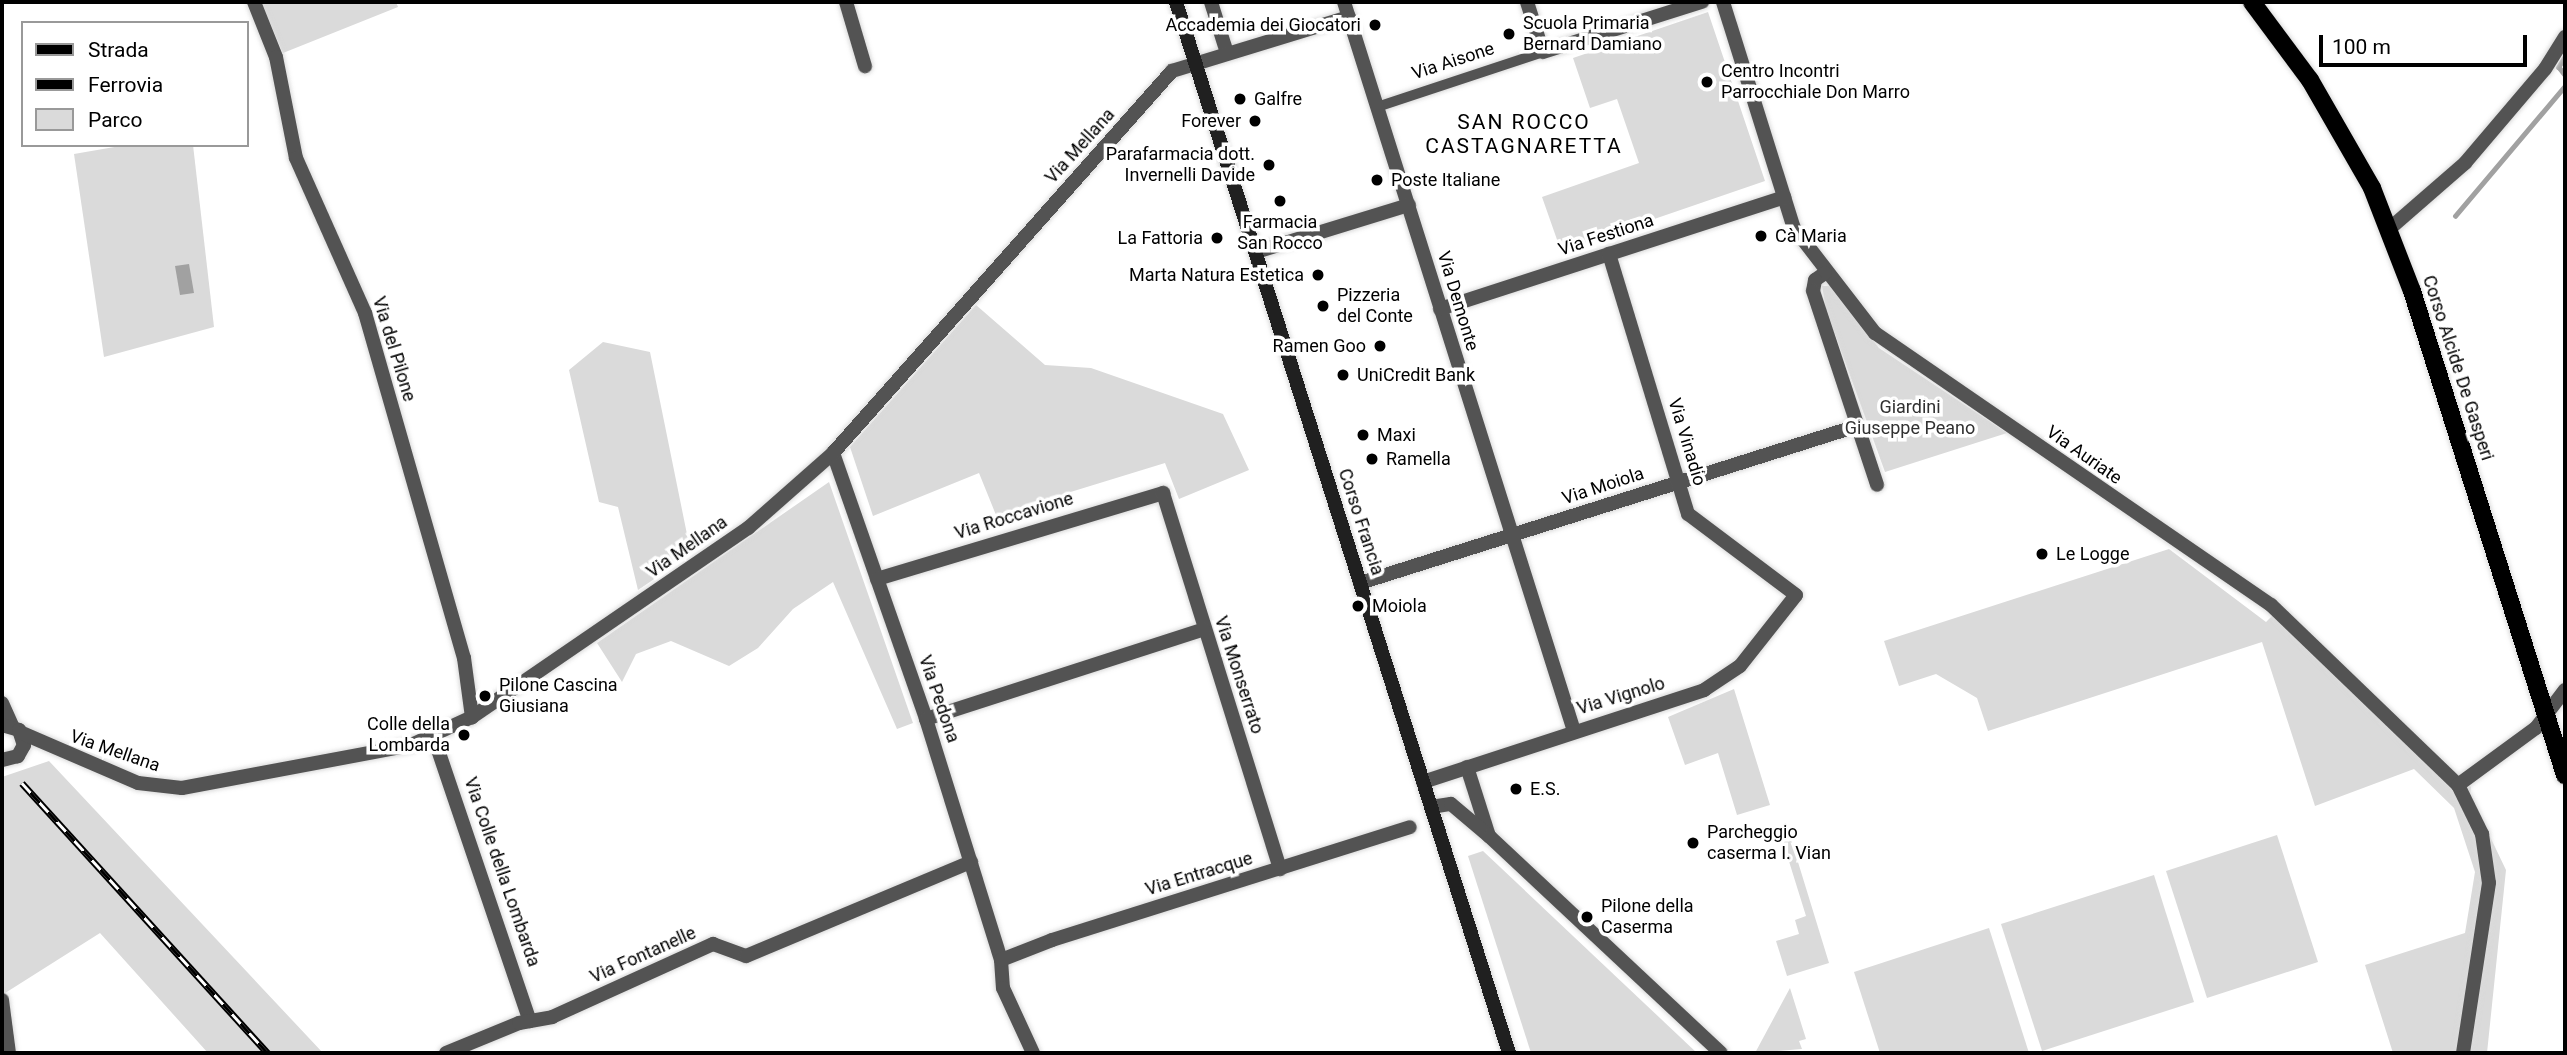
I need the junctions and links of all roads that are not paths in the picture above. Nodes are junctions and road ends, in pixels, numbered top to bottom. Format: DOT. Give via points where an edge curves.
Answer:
graph roads {
  1 [pos="254,2"];
  2 [pos="846,2"];
  3 [pos="1176,2"];
  4 [pos="1211,2"];
  5 [pos="1344,2"];
  6 [pos="1527,2"];
  7 [pos="1702,2"];
  8 [pos="1723,2"];
  9 [pos="2252,2"];
  10 [pos="1349,17"];
  11 [pos="2565,37"];
  12 [pos="1543,52"];
  13 [pos="1227,53"];
  14 [pos="1196,62"];
  15 [pos="865,66"];
  16 [pos="1377,107"];
  17 [pos="1784,197"];
  18 [pos="1409,205"];
  19 [pos="2388,230"];
  20 [pos="1256,252"];
  21 [pos="1609,254"];
  22 [pos="1825,273"];
  23 [pos="1440,309"];
  24 [pos="1857,426"];
  25 [pos="833,453"];
  26 [pos="1679,481"];
  27 [pos="1877,485"];
  28 [pos="1163,493"];
  29 [pos="1511,537"];
  30 [pos="877,579"];
  31 [pos="1360,583"];
  32 [pos="1796,595"];
  33 [pos="1204,629"];
  34 [pos="2565,690"];
  35 [pos="2,703"];
  36 [pos="2546,715"];
  37 [pos="472,717"];
  38 [pos="926,719"];
  39 [pos="12,728"];
  40 [pos="1574,731"];
  41 [pos="434,738"];
  42 [pos="53,750"];
  43 [pos="18,756"];
  44 [pos="2,760"];
  45 [pos="1467,767"];
  46 [pos="2565,775"];
  47 [pos="1423,782"];
  48 [pos="2458,785"];
  49 [pos="1431,807"];
  50 [pos="1410,827"];
  51 [pos="1490,837"];
  52 [pos="971,862"];
  53 [pos="1280,869"];
  54 [pos="1002,960"];
  55 [pos="2,1000"];
  56 [pos="530,1021"];
  57 [pos="9,1053"];
  58 [pos="446,1053"];
  59 [pos="1033,1053"];
  60 [pos="1509,1053"];
  61 [pos="1721,1053"];
  62 [pos="2463,1053"];
  1 -- 37 [label="street, Via del Pilone" via="276,57 296,158 365,313 464,658"];
  2 -- 15 [label="street"];
  3 -- 14 [label="main road, Corso Francia"];
  4 -- 13 [label="street"];
  5 -- 10 [label="street, Via Demonte"];
  6 -- 12 [label="street"];
  7 -- 12 [label="street, Via Aisone"];
  8 -- 17 [label="street, Via Auriate"];
  9 -- 19 [label="main road, Corso Alcide De Gasperi" via="2341,131"];
  10 -- 13 [label="street, Via Mellana"];
  10 -- 16 [label="street, Via Demonte"];
  11 -- 19 [label="street" via="2545,69 2465,163"];
  12 -- 16 [label="street, Via Aisone"];
  13 -- 14 [label="street, Via Mellana"];
  14 -- 20 [label="main road, Corso Francia"];
  14 -- 25 [label="street, Via Mellana" via="1172,71"];
  16 -- 18 [label="street, Via Demonte"];
  17 -- 21 [label="street, Via Festiona"];
  17 -- 22 [label="street, Via Auriate" via="1796,233"];
  18 -- 20 [label="street"];
  18 -- 23 [label="street, Via Demonte"];
  19 -- 36 [label="main road, Corso Alcide De Gasperi" via="2412,291"];
  20 -- 31 [label="main road, Corso Francia"];
  21 -- 23 [label="street, Via Festiona"];
  21 -- 26 [label="street, Via Vinadio"];
  22 -- 24 [label="street" via="1812,285"];
  22 -- 48 [label="street, Via Auriate" via="1885,341 2271,604"];
  23 -- 29 [label="street, Via Demonte"];
  24 -- 26 [label="street, Via Moiola"];
  24 -- 27 [label="street"];
  25 -- 30 [label="street, Via Pedona"];
  25 -- 37 [label="street, Via Mellana" via="748,528"];
  26 -- 29 [label="street, Via Moiola"];
  26 -- 32 [label="street, Via Vinadio" via="1688,514"];
  28 -- 30 [label="street, Via Roccavione"];
  28 -- 33 [label="street, Via Monserrato"];
  29 -- 31 [label="street, Via Moiola"];
  29 -- 40 [label="street, Via Demonte"];
  30 -- 38 [label="street, Via Pedona"];
  31 -- 47 [label="main road, Corso Francia"];
  32 -- 40 [label="street, Via Vignolo" via="1754,651 1725,678 1704,690"];
  33 -- 38 [label="street"];
  33 -- 53 [label="street, Via Monserrato"];
  34 -- 36 [label="street"];
  35 -- 39 [label="street"];
  36 -- 46 [label="main road, Corso Alcide De Gasperi"];
  36 -- 48 [label="street" via="2536,728"];
  37 -- 41 [label="street, Via Mellana"];
  38 -- 52 [label="street, Via Pedona"];
  39 -- 42 [label="street, Via Mellana"];
  39 -- 43 [label="street" via="24,745"];
  40 -- 45 [label="street, Via Vignolo"];
  41 -- 42 [label="street, Via Mellana" via="182,788 138,782"];
  41 -- 56 [label="street, Via Colle della Lombarda"];
  42 -- 43 [label="street, Via Mellana"];
  43 -- 44 [label="street, Via Mellana"];
  45 -- 47 [label="street, Via Vignolo"];
  45 -- 51 [label="street"];
  47 -- 49 [label="main road, Corso Francia"];
  48 -- 62 [label="street, Via Auriate" via="2482,834 2489,883"];
  49 -- 51 [label="street" via="1451,804"];
  49 -- 60 [label="main road, Corso Francia"];
  50 -- 53 [label="street, Via Entracque"];
  51 -- 61 [label="street"];
  52 -- 54 [label="street, Via Pedona"];
  52 -- 56 [label="street, Via Fontanelle" via="746,956 713,944 552,1017"];
  53 -- 54 [label="street, Via Entracque"];
  54 -- 59 [label="street, Via Pedona" via="1003,988"];
  55 -- 57 [label="street"];
  56 -- 58 [label="street, Via Fontanelle"];
}
